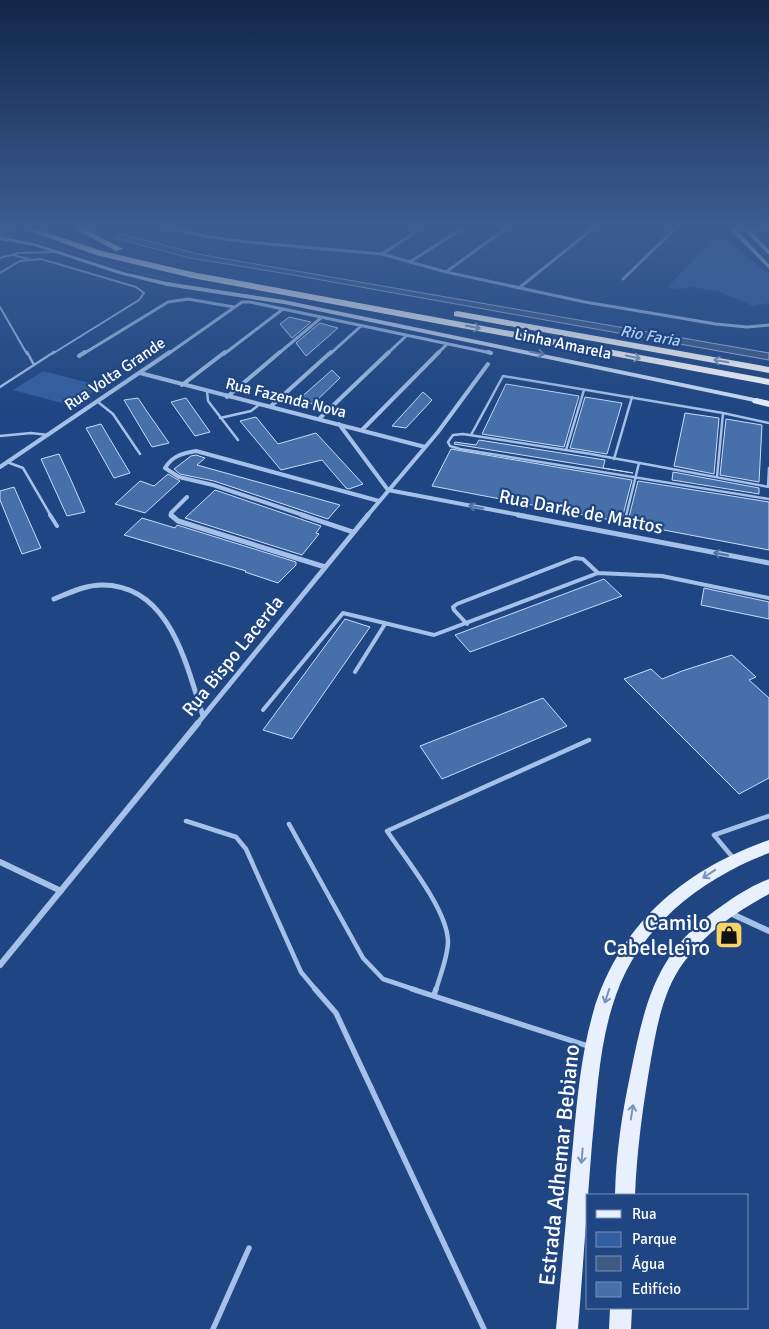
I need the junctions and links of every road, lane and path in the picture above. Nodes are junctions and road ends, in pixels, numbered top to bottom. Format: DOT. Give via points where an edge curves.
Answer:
graph roads {
  1 [pos="137,288"];
  2 [pos="191,288"];
  3 [pos="211,288"];
  4 [pos="264,288"];
  5 [pos="313,288"];
  6 [pos="519,288"];
  7 [pos="283,305"];
  8 [pos="0,307"];
  9 [pos="234,307"];
  10 [pos="322,317"];
  11 [pos="769,325"];
  12 [pos="362,326"];
  13 [pos="406,336"];
  14 [pos="446,344"];
  15 [pos="491,353"];
  16 [pos="79,356"];
  17 [pos="488,364"];
  18 [pos="34,366"];
  19 [pos="769,370"];
  20 [pos="140,373"];
  21 [pos="769,382"];
  22 [pos="182,385"];
  23 [pos="0,387"];
  24 [pos="584,390"];
  25 [pos="207,391"];
  26 [pos="227,397"];
  27 [pos="632,397"];
  28 [pos="756,401"];
  29 [pos="98,402"];
  30 [pos="769,403"];
  31 [pos="260,404"];
  32 [pos="270,406"];
  33 [pos="723,413"];
  34 [pos="220,418"];
  35 [pos="320,418"];
  36 [pos="338,423"];
  37 [pos="769,423"];
  38 [pos="362,430"];
  39 [pos="48,435"];
  40 [pos="471,435"];
  41 [pos="0,436"];
  42 [pos="238,440"];
  43 [pos="425,447"];
  44 [pos="566,450"];
  45 [pos="140,454"];
  46 [pos="614,458"];
  47 [pos="7,462"];
  48 [pos="639,463"];
  49 [pos="0,467"];
  50 [pos="769,468"];
  51 [pos="717,477"];
  52 [pos="635,478"];
  53 [pos="769,487"];
  54 [pos="388,490"];
  55 [pos="187,497"];
  56 [pos="769,499"];
  57 [pos="379,501"];
  58 [pos="626,516"];
  59 [pos="57,526"];
  60 [pos="353,532"];
  61 [pos="769,563"];
  62 [pos="325,567"];
  63 [pos="598,573"];
  64 [pos="769,598"];
  65 [pos="54,599"];
  66 [pos="385,624"];
  67 [pos="466,624"];
  68 [pos="354,672"];
  69 [pos="263,710"];
  70 [pos="203,716"];
  71 [pos="588,740"];
  72 [pos="769,816"];
  73 [pos="186,821"];
  74 [pos="289,824"];
  75 [pos="769,846"];
  76 [pos="734,859"];
  77 [pos="0,862"];
  78 [pos="769,886"];
  79 [pos="61,891"];
  80 [pos="725,910"];
  81 [pos="769,931"];
  82 [pos="0,965"];
  83 [pos="434,995"];
  84 [pos="594,1048"];
  85 [pos="625,1194"];
  86 [pos="249,1248"];
  87 [pos="621,1309"];
  88 [pos="213,1329"];
  89 [pos="484,1329"];
  90 [pos="568,1329"];
  91 [pos="620,1329"];
  1 -- 18 [label="lane" via="144,294 139,300"];
  2 -- 7 [label="main road, Linha Amarela"];
  3 -- 7 [label="highway"];
  4 -- 21 [label="highway, Linha Amarela, one-way"];
  19 -- 5 [label="highway, Linha Amarela, one-way"];
  6 -- 11 [label="street" via="716,324"];
  7 -- 9 [label="street, Rua Volta Grande" via="244,302"];
  7 -- 10 [label="street"];
  7 -- 22 [label="street"];
  7 -- 28 [label="main road, Linha Amarela, one-way" via="442,333"];
  8 -- 18 [label="lane"];
  9 -- 16 [label="street" via="188,300 168,302"];
  9 -- 20 [label="street, Rua Volta Grande"];
  10 -- 12 [label="street"];
  10 -- 26 [label="street"];
  12 -- 13 [label="street"];
  12 -- 32 [label="street"];
  13 -- 14 [label="street"];
  13 -- 35 [label="street"];
  14 -- 15 [label="street"];
  14 -- 38 [label="street"];
  17 -- 43 [label="street, Rua Bispo Lacerda"];
  18 -- 23 [label="lane"];
  20 -- 22 [label="street, Rua Fazenda Nova"];
  20 -- 29 [label="street, Rua Volta Grande"];
  22 -- 25 [label="street, Rua Fazenda Nova"];
  24 -- 27 [label="lane"];
  24 -- 40 [label="lane" via="503,376"];
  24 -- 44 [label="lane"];
  25 -- 26 [label="street, Rua Fazenda Nova"];
  25 -- 34 [label="lane" via="208,401"];
  26 -- 31 [label="street, Rua Fazenda Nova"];
  27 -- 33 [label="lane"];
  27 -- 46 [label="lane"];
  28 -- 30 [label="main road"];
  29 -- 39 [label="street, Rua Volta Grande"];
  29 -- 45 [label="lane" via="113,414"];
  31 -- 32 [label="street, Rua Fazenda Nova"];
  31 -- 34 [label="lane" via="251,411"];
  32 -- 35 [label="street, Rua Fazenda Nova"];
  33 -- 37 [label="lane"];
  33 -- 51 [label="lane"];
  34 -- 42 [label="lane"];
  35 -- 36 [label="street, Rua Fazenda Nova"];
  36 -- 38 [label="street, Rua Fazenda Nova"];
  36 -- 54 [label="street"];
  38 -- 43 [label="street, Rua Fazenda Nova"];
  39 -- 41 [label="lane"];
  39 -- 47 [label="street, Rua Volta Grande"];
  40 -- 44 [label="lane"];
  40 -- 52 [label="lane" via="453,436 448,442 460,449"];
  43 -- 54 [label="street, Rua Bispo Lacerda"];
  44 -- 46 [label="lane"];
  46 -- 48 [label="lane"];
  47 -- 49 [label="street, Rua Volta Grande"];
  47 -- 59 [label="lane" via="23,468"];
  48 -- 51 [label="lane"];
  48 -- 52 [label="lane"];
  50 -- 53 [label="lane"];
  51 -- 53 [label="lane"];
  52 -- 56 [label="lane"];
  52 -- 58 [label="lane"];
  54 -- 57 [label="street, Rua Bispo Lacerda"];
  61 -- 54 [label="street, Rua Darke de Mattos, one-way"];
  55 -- 62 [label="street" via="170,516"];
  57 -- 60 [label="street, Rua Bispo Lacerda"];
  57 -- 60 [label="street" via="196,452 182,453 168,460 164,468 179,476"];
  60 -- 62 [label="street, Rua Bispo Lacerda"];
  62 -- 70 [label="street, Rua Bispo Lacerda"];
  63 -- 64 [label="lane" via="670,578"];
  63 -- 67 [label="lane"];
  63 -- 67 [label="lane" via="579,558 556,565 456,604 454,610"];
  65 -- 70 [label="street" via="102,585 124,588 144,597 172,626"];
  66 -- 67 [label="lane" via="434,635"];
  66 -- 68 [label="lane"];
  66 -- 69 [label="lane" via="343,613"];
  70 -- 79 [label="street, Rua Bispo Lacerda"];
  71 -- 83 [label="lane" via="387,831 437,908 445,926 448,941"];
  72 -- 76 [label="lane" via="714,835"];
  73 -- 89 [label="lane" via="236,837 246,849 302,972 336,1013"];
  74 -- 83 [label="lane" via="363,958 383,979"];
  75 -- 76 [label="main road, Estrada Adhemar Bebiano"];
  76 -- 84 [label="main road, Estrada Adhemar Bebiano, one-way" via="710,872 663,908 636,941 607,995"];
  77 -- 79 [label="street"];
  78 -- 80 [label="main road"];
  79 -- 82 [label="street, Rua Bispo Lacerda"];
  80 -- 81 [label="street"];
  85 -- 80 [label="main road, one-way" via="634,1100 646,1034 659,990 688,944"];
  83 -- 84 [label="lane"];
  84 -- 90 [label="main road, Estrada Adhemar Bebiano, one-way"];
  86 -- 88 [label="lane"];
  87 -- 91 [label="main road"];
}
